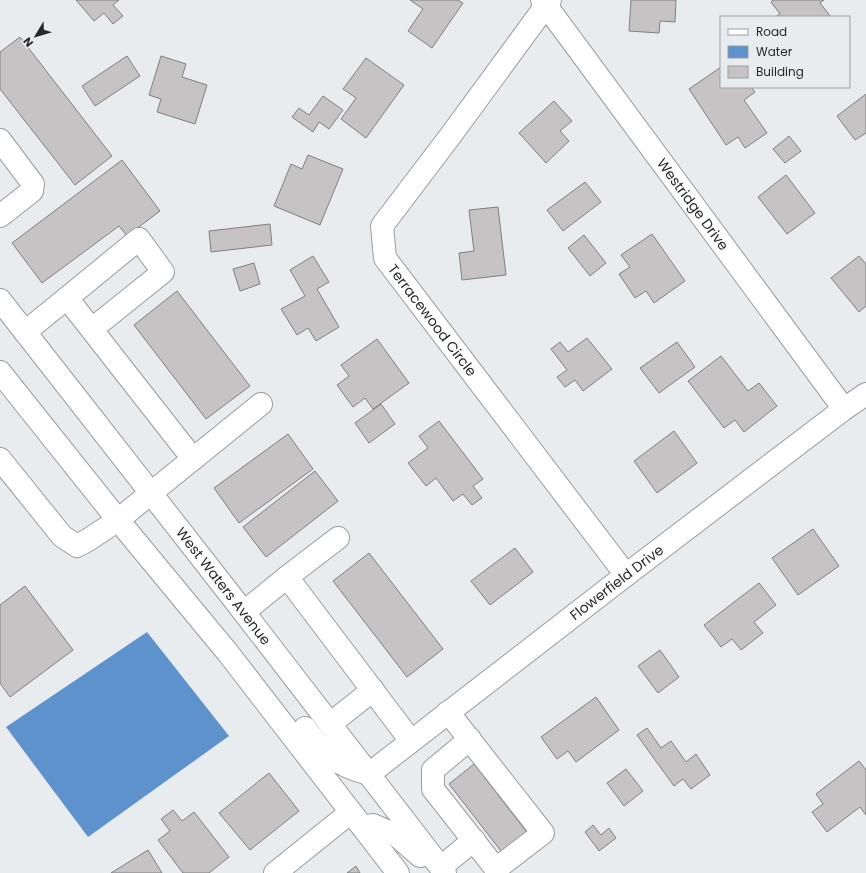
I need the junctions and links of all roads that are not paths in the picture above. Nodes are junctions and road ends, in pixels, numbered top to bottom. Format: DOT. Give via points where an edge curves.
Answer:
graph roads {
  1 [pos="546,2"];
  2 [pos="0,140"];
  3 [pos="0,216"];
  4 [pos="67,298"];
  5 [pos="0,300"];
  6 [pos="92,329"];
  7 [pos="25,332"];
  8 [pos="0,372"];
  9 [pos="866,394"];
  10 [pos="262,404"];
  11 [pos="844,409"];
  12 [pos="0,459"];
  13 [pos="193,459"];
  14 [pos="151,493"];
  15 [pos="118,520"];
  16 [pos="338,538"];
  17 [pos="626,575"];
  18 [pos="287,577"];
  19 [pos="244,612"];
  20 [pos="228,653"];
  21 [pos="373,690"];
  22 [pos="448,712"];
  23 [pos="330,724"];
  24 [pos="470,739"];
  25 [pos="411,741"];
  26 [pos="369,774"];
  27 [pos="357,820"];
  28 [pos="474,840"];
  29 [pos="443,870"];
  30 [pos="275,873"];
  31 [pos="398,873"];
  1 -- 11 [label="street, Westridge Drive"];
  1 -- 17 [label="street, Terracewood Circle" via="382,226 385,258"];
  2 -- 3 [label="street" via="33,184 32,191"];
  4 -- 6 [label="street"];
  4 -- 6 [label="street" via="139,239 163,272"];
  4 -- 7 [label="street"];
  5 -- 7 [label="street, West Waters Avenue"];
  6 -- 13 [label="street"];
  7 -- 14 [label="street, West Waters Avenue"];
  8 -- 15 [label="street"];
  9 -- 11 [label="street, Flowerfield Drive"];
  10 -- 13 [label="street"];
  11 -- 17 [label="street, Flowerfield Drive"];
  12 -- 15 [label="street" via="62,536 77,546"];
  13 -- 14 [label="street"];
  14 -- 15 [label="street"];
  14 -- 19 [label="street, West Waters Avenue"];
  15 -- 20 [label="street"];
  16 -- 18 [label="street"];
  17 -- 22 [label="street, Flowerfield Drive"];
  18 -- 19 [label="street"];
  18 -- 21 [label="street"];
  19 -- 23 [label="street, West Waters Avenue"];
  20 -- 26 [label="street" via="252,660 315,742 333,760 345,767"];
  20 -- 27 [label="street"];
  21 -- 23 [label="street"];
  21 -- 25 [label="street"];
  22 -- 24 [label="street"];
  22 -- 25 [label="street, Flowerfield Drive"];
  23 -- 26 [label="street, West Waters Avenue"];
  24 -- 28 [label="street" via="432,770 433,789"];
  24 -- 28 [label="street" via="543,833 496,869"];
  25 -- 26 [label="street, Flowerfield Drive"];
  26 -- 29 [label="street, West Waters Avenue"];
  27 -- 29 [label="street" via="396,835 421,857"];
  27 -- 30 [label="street"];
  27 -- 31 [label="street"];
  28 -- 29 [label="street"];
}
